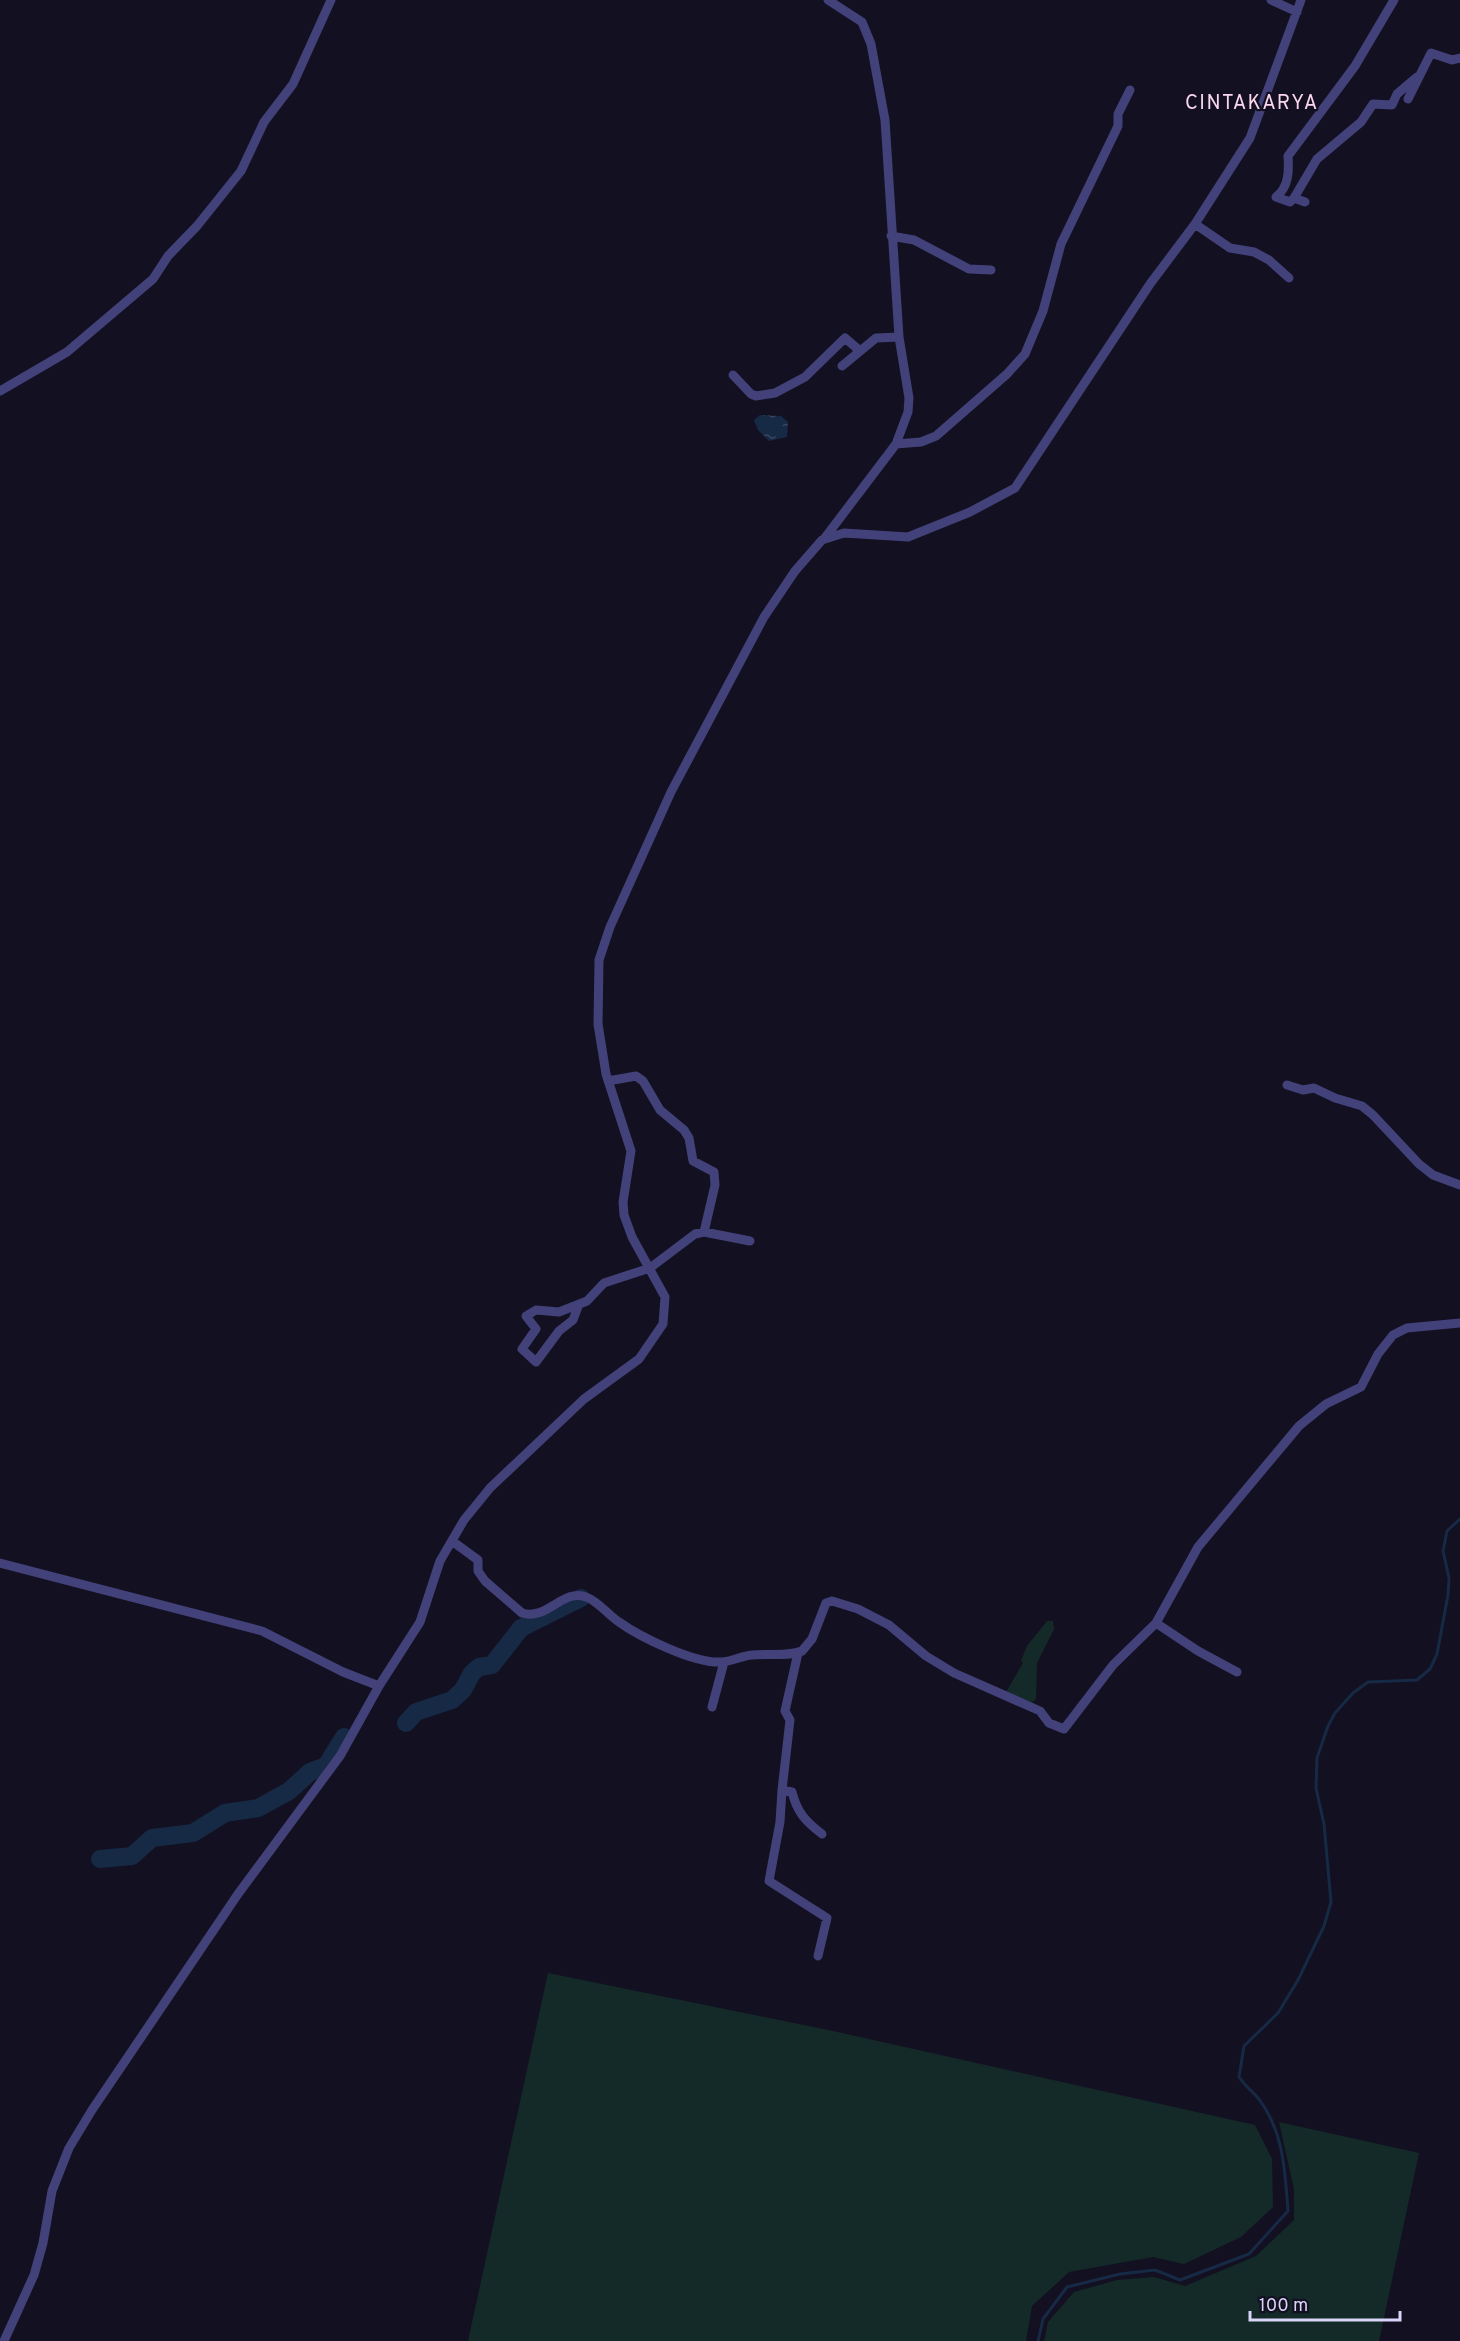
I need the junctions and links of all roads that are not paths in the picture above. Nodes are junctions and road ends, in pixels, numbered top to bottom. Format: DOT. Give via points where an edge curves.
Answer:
graph roads {
  1 [pos="331,0"];
  2 [pos="828,0"];
  3 [pos="1271,0"];
  4 [pos="1301,0"];
  5 [pos="1394,0"];
  6 [pos="1297,12"];
  7 [pos="1460,58"];
  8 [pos="1417,76"];
  9 [pos="1130,90"];
  10 [pos="1408,99"];
  11 [pos="1294,198"];
  12 [pos="1305,202"];
  13 [pos="1196,224"];
  14 [pos="891,236"];
  15 [pos="991,270"];
  16 [pos="1289,278"];
  17 [pos="899,337"];
  18 [pos="859,350"];
  19 [pos="842,366"];
  20 [pos="733,375"];
  21 [pos="0,391"];
  22 [pos="896,444"];
  23 [pos="822,540"];
  24 [pos="608,1081"];
  25 [pos="1287,1085"];
  26 [pos="1460,1185"];
  27 [pos="704,1232"];
  28 [pos="750,1241"];
  29 [pos="650,1268"];
  30 [pos="579,1304"];
  31 [pos="1460,1323"];
  32 [pos="452,1541"];
  33 [pos="0,1563"];
  34 [pos="1156,1623"];
  35 [pos="798,1653"];
  36 [pos="724,1662"];
  37 [pos="1237,1672"];
  38 [pos="379,1686"];
  39 [pos="712,1707"];
  40 [pos="783,1790"];
  41 [pos="822,1834"];
  42 [pos="818,1956"];
  43 [pos="4,2341"];
  1 -- 21 [label="street" via="293,84 264,122 241,171 153,279 67,352"];
  2 -- 14 [label="street" via="862,22 871,44 885,120"];
  3 -- 6 [label="street"];
  4 -- 6 [label="street"];
  5 -- 11 [label="street" via="1354,66 1288,156 1285,187 1276,197 1290,202"];
  6 -- 13 [label="street" via="1250,138"];
  7 -- 8 [label="street" via="1452,60 1431,53"];
  8 -- 10 [label="street"];
  8 -- 11 [label="street" via="1397,94 1392,105 1373,104 1361,122 1317,159"];
  9 -- 22 [label="street" via="1118,114 1118,126 1061,244 1043,311 1025,354 936,436"];
  11 -- 12 [label="street"];
  13 -- 16 [label="street" via="1230,248 1254,252 1269,260"];
  13 -- 23 [label="street" via="1150,284 1015,488 970,512 908,537 844,533"];
  14 -- 15 [label="street" via="914,240 969,269"];
  14 -- 17 [label="street"];
  17 -- 18 [label="street" via="876,338"];
  17 -- 22 [label="street" via="909,405"];
  18 -- 19 [label="street"];
  18 -- 20 [label="street" via="845,338 806,377 775,393 751,394"];
  22 -- 23 [label="street"];
  23 -- 24 [label="street" via="764,616 671,792 610,927 597,978 598,1024"];
  24 -- 27 [label="street" via="636,1076 643,1081 660,1110 689,1138 693,1161 714,1172 715,1185"];
  24 -- 29 [label="street" via="631,1151 624,1215"];
  25 -- 26 [label="street" via="1303,1090 1314,1088 1362,1106 1419,1164 1433,1175"];
  27 -- 28 [label="street"];
  27 -- 29 [label="street" via="695,1234"];
  29 -- 30 [label="street" via="604,1283 589,1300"];
  29 -- 32 [label="street" via="666,1303 663,1324 654,1340 639,1359 584,1399 490,1488"];
  30 -- 30 [label="street" via="555,1313 536,1310 526,1316 536,1329 522,1349 536,1362 559,1331 573,1320"];
  31 -- 34 [label="street" via="1400,1330 1387,1341 1361,1387 1326,1404 1299,1426 1198,1547"];
  32 -- 36 [label="street" via="478,1560 478,1571 484,1581 522,1613 545,1611 572,1595 587,1597 619,1623 684,1656"];
  32 -- 38 [label="street" via="440,1561 420,1622"];
  33 -- 38 [label="street" via="249,1627"];
  34 -- 35 [label="street" via="1113,1665 1070,1725 1062,1730 1049,1723 1040,1711 944,1667 889,1624 832,1601 826,1603 807,1647"];
  34 -- 37 [label="street"];
  35 -- 36 [label="street" via="752,1655"];
  35 -- 40 [label="street" via="785,1711 790,1720"];
  36 -- 39 [label="street"];
  38 -- 43 [label="street" via="340,1756 238,1894 69,2148 52,2191 34,2275"];
  40 -- 41 [label="street" via="792,1792 796,1809"];
  40 -- 42 [label="street" via="770,1881 827,1918"];
}
